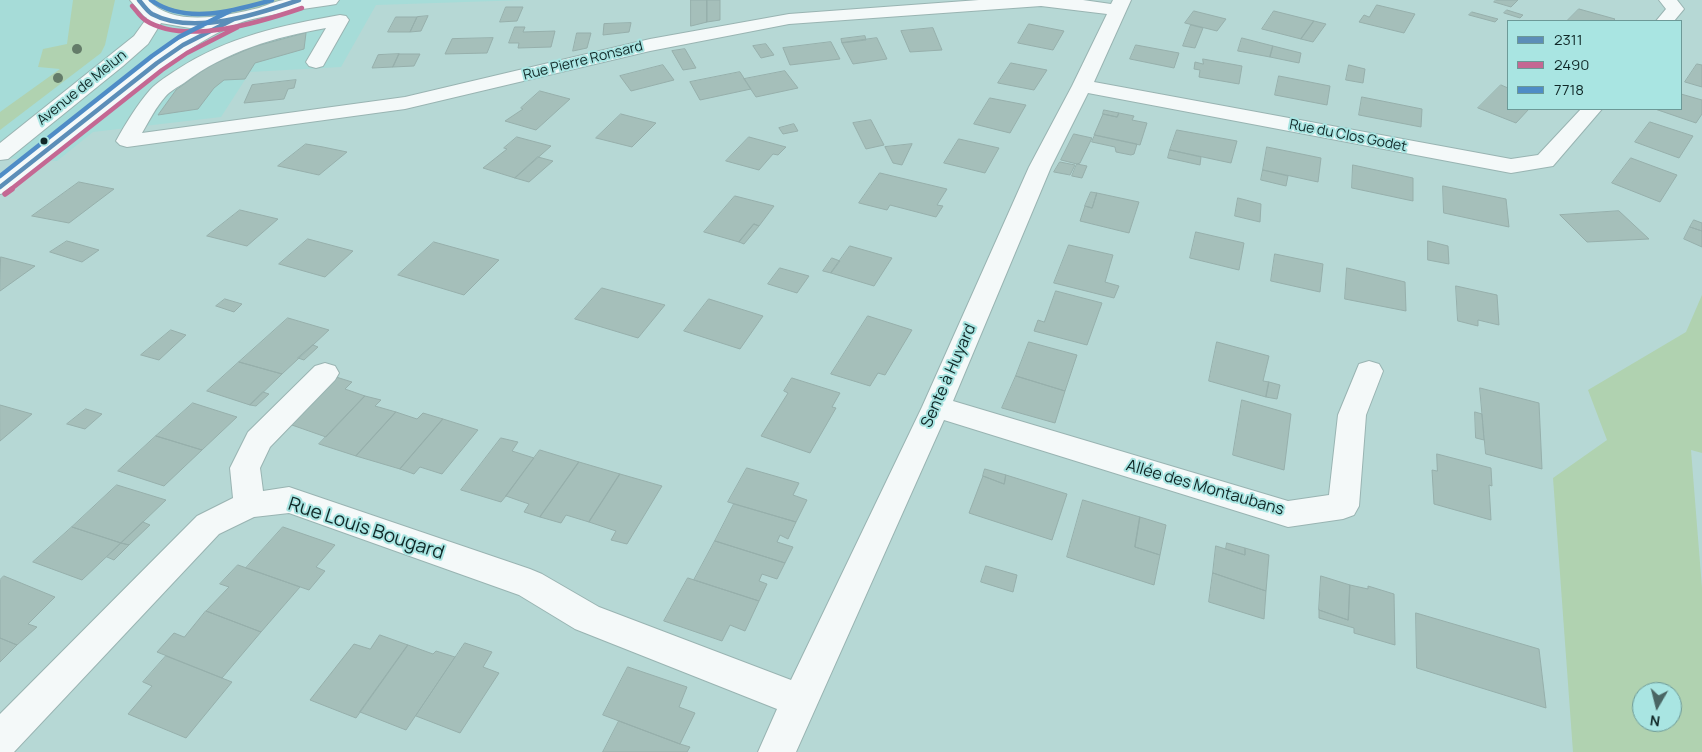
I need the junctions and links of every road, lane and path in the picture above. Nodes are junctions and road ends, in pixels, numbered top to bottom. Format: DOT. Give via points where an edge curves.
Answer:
graph roads {
  1 [pos="139,0"];
  2 [pos="299,0"];
  3 [pos="330,0"];
  4 [pos="1668,0"];
  5 [pos="1047,1"];
  6 [pos="1120,5"];
  7 [pos="282,7"];
  8 [pos="157,17"];
  9 [pos="234,19"];
  10 [pos="1666,20"];
  11 [pos="316,62"];
  12 [pos="1082,86"];
  13 [pos="1591,110"];
  14 [pos="0,154"];
  15 [pos="0,187"];
  16 [pos="1369,371"];
  17 [pos="325,373"];
  18 [pos="936,407"];
  19 [pos="249,505"];
  20 [pos="799,700"];
  21 [pos="0,740"];
  22 [pos="777,752"];
  1 -- 8 [label="street" via="144,10"];
  2 -- 7 [label="street"];
  3 -- 7 [label="street"];
  4 -- 10 [label="street" via="1675,9"];
  5 -- 6 [label="street, Rue Pierre Ronsard"];
  5 -- 11 [label="street, Rue Pierre Ronsard" via="789,19 650,45 406,103 127,141 137,120 160,91 194,65 239,43 282,30 340,20"];
  6 -- 12 [label="street, Sente à Huyard"];
  7 -- 9 [label="street"];
  8 -- 9 [label="street" via="196,22"];
  8 -- 14 [label="street, Avenue de Melun" via="141,40 116,62"];
  9 -- 15 [label="street" via="157,63"];
  12 -- 13 [label="street, Rue du Clos Godet" via="1511,166 1545,161"];
  12 -- 18 [label="street, Sente à Huyard" via="1040,167"];
  16 -- 18 [label="street, Allée des Montaubans" via="1352,415 1343,506 1288,514"];
  17 -- 19 [label="street" via="258,440 245,468"];
  18 -- 20 [label="street, Sente à Huyard"];
  19 -- 20 [label="street, Rue Louis Bougard" via="289,500 530,584 587,618"];
  19 -- 21 [label="street, Rue Louis Bougard" via="208,526"];
  20 -- 22 [label="street, Sente à Huyard"];
}
